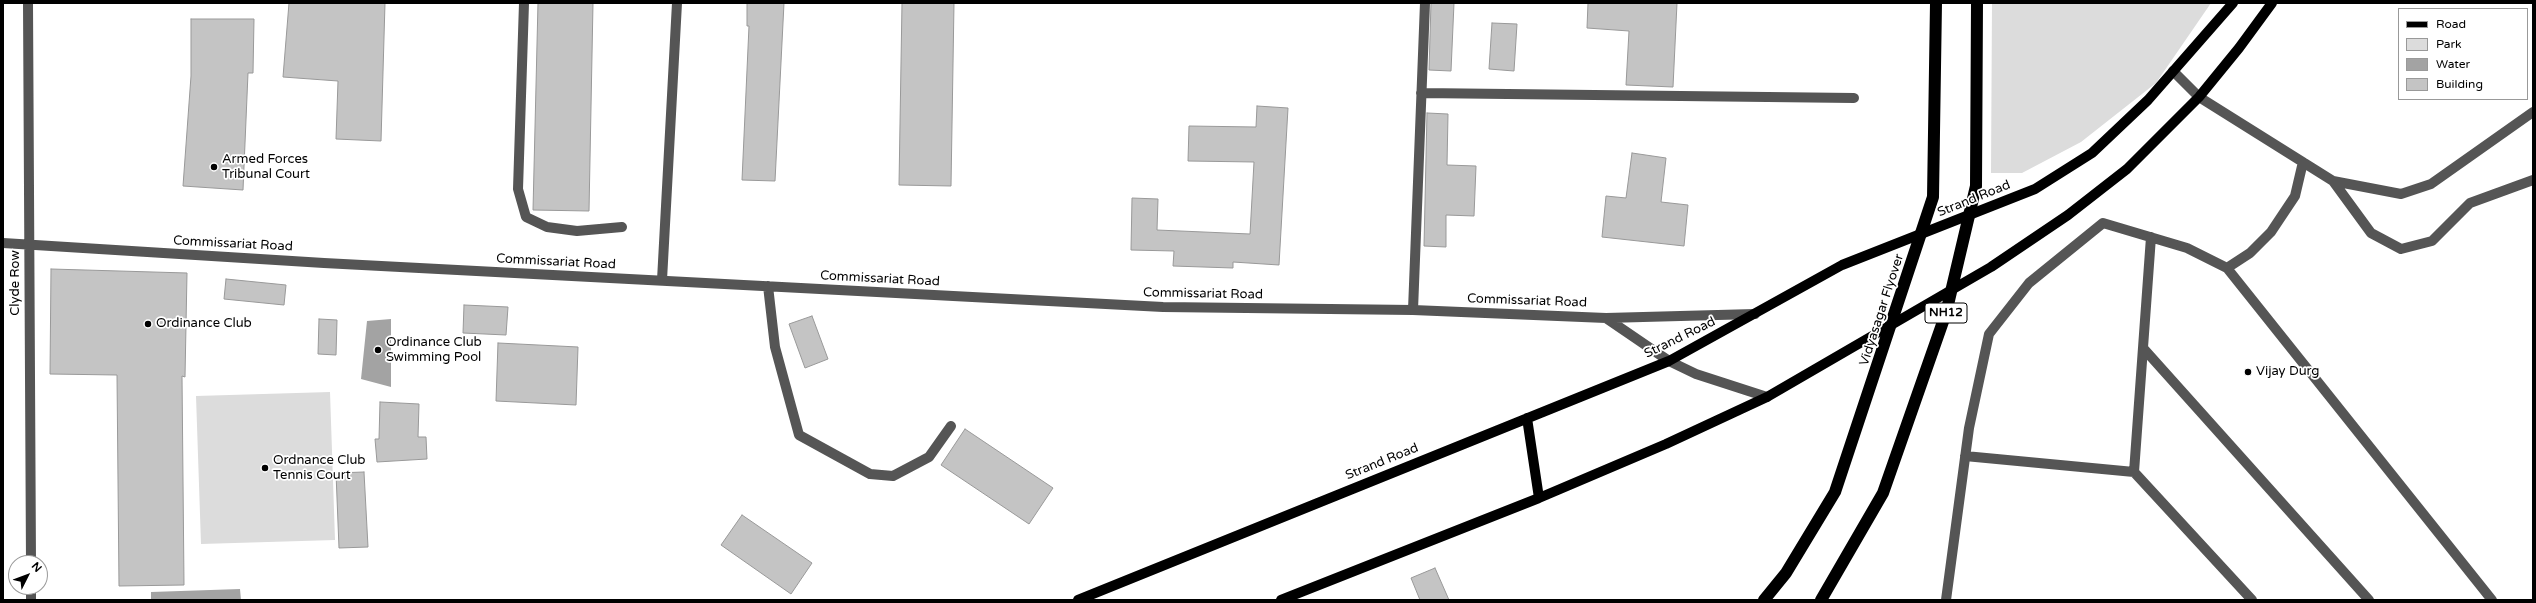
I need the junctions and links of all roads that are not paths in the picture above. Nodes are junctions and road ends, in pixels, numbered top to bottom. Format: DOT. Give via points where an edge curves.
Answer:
graph roads {
  1 [pos="28,3"];
  2 [pos="524,3"];
  3 [pos="677,3"];
  4 [pos="1425,3"];
  5 [pos="1936,3"];
  6 [pos="1977,3"];
  7 [pos="2233,3"];
  8 [pos="2272,3"];
  9 [pos="2173,71"];
  10 [pos="1421,92"];
  11 [pos="2199,97"];
  12 [pos="1854,98"];
  13 [pos="2533,112"];
  14 [pos="2303,162"];
  15 [pos="2533,180"];
  16 [pos="2333,181"];
  17 [pos="622,227"];
  18 [pos="2151,237"];
  19 [pos="3,243"];
  20 [pos="29,245"];
  21 [pos="2227,268"];
  22 [pos="662,280"];
  23 [pos="768,286"];
  24 [pos="1413,310"];
  25 [pos="1756,314"];
  26 [pos="1606,318"];
  27 [pos="2144,349"];
  28 [pos="1669,361"];
  29 [pos="1766,397"];
  30 [pos="1527,418"];
  31 [pos="951,426"];
  32 [pos="1965,456"];
  33 [pos="2134,472"];
  34 [pos="1538,498"];
  35 [pos="31,555"];
  36 [pos="1078,600"];
  37 [pos="1281,600"];
  38 [pos="1764,600"];
  39 [pos="1821,600"];
  40 [pos="1946,600"];
  41 [pos="2252,600"];
  42 [pos="2369,600"];
  43 [pos="2492,600"];
  1 -- 20 [label="street, Clyde Row"];
  2 -- 17 [label="street" via="518,189 526,217 548,227 577,231"];
  3 -- 22 [label="street"];
  4 -- 10 [label="street"];
  5 -- 38 [label="highway, Vidyasagar Flyover" via="1933,197 1835,492 1786,573"];
  6 -- 39 [label="highway, NH12" via="1976,186 1946,313 1883,493"];
  7 -- 9 [label="main road, Strand Road"];
  8 -- 11 [label="main road"];
  9 -- 11 [label="street"];
  9 -- 25 [label="main road, Strand Road" via="2148,100 2092,153 2035,189 1842,265"];
  10 -- 12 [label="street"];
  10 -- 24 [label="street"];
  11 -- 14 [label="street"];
  11 -- 29 [label="main road" via="2127,169 2068,215 1991,267"];
  13 -- 16 [label="street" via="2431,184 2401,194"];
  14 -- 16 [label="street"];
  14 -- 21 [label="street" via="2295,196 2271,232 2250,253"];
  15 -- 16 [label="street" via="2470,203 2432,242 2401,249 2371,233"];
  18 -- 21 [label="street" via="2187,248"];
  18 -- 27 [label="street"];
  18 -- 32 [label="street" via="2103,223 2029,283 1989,334"];
  19 -- 20 [label="street, Commissariat Road"];
  20 -- 22 [label="street, Commissariat Road"];
  20 -- 35 [label="street, Clyde Row"];
  21 -- 43 [label="street"];
  22 -- 23 [label="street, Commissariat Road"];
  23 -- 24 [label="street, Commissariat Road" via="1163,307"];
  23 -- 31 [label="street" via="775,348 799,434 870,474 893,476 929,457"];
  24 -- 26 [label="street, Commissariat Road"];
  25 -- 26 [label="street, Commissariat Road"];
  25 -- 28 [label="main road, Strand Road"];
  26 -- 28 [label="street"];
  27 -- 33 [label="street"];
  27 -- 42 [label="street"];
  28 -- 29 [label="street" via="1696,374"];
  28 -- 30 [label="main road, Strand Road"];
  29 -- 34 [label="main road" via="1666,444"];
  30 -- 34 [label="main road"];
  30 -- 36 [label="main road, Strand Road"];
  32 -- 33 [label="street"];
  32 -- 40 [label="street"];
  33 -- 41 [label="street"];
  34 -- 37 [label="main road"];
}
